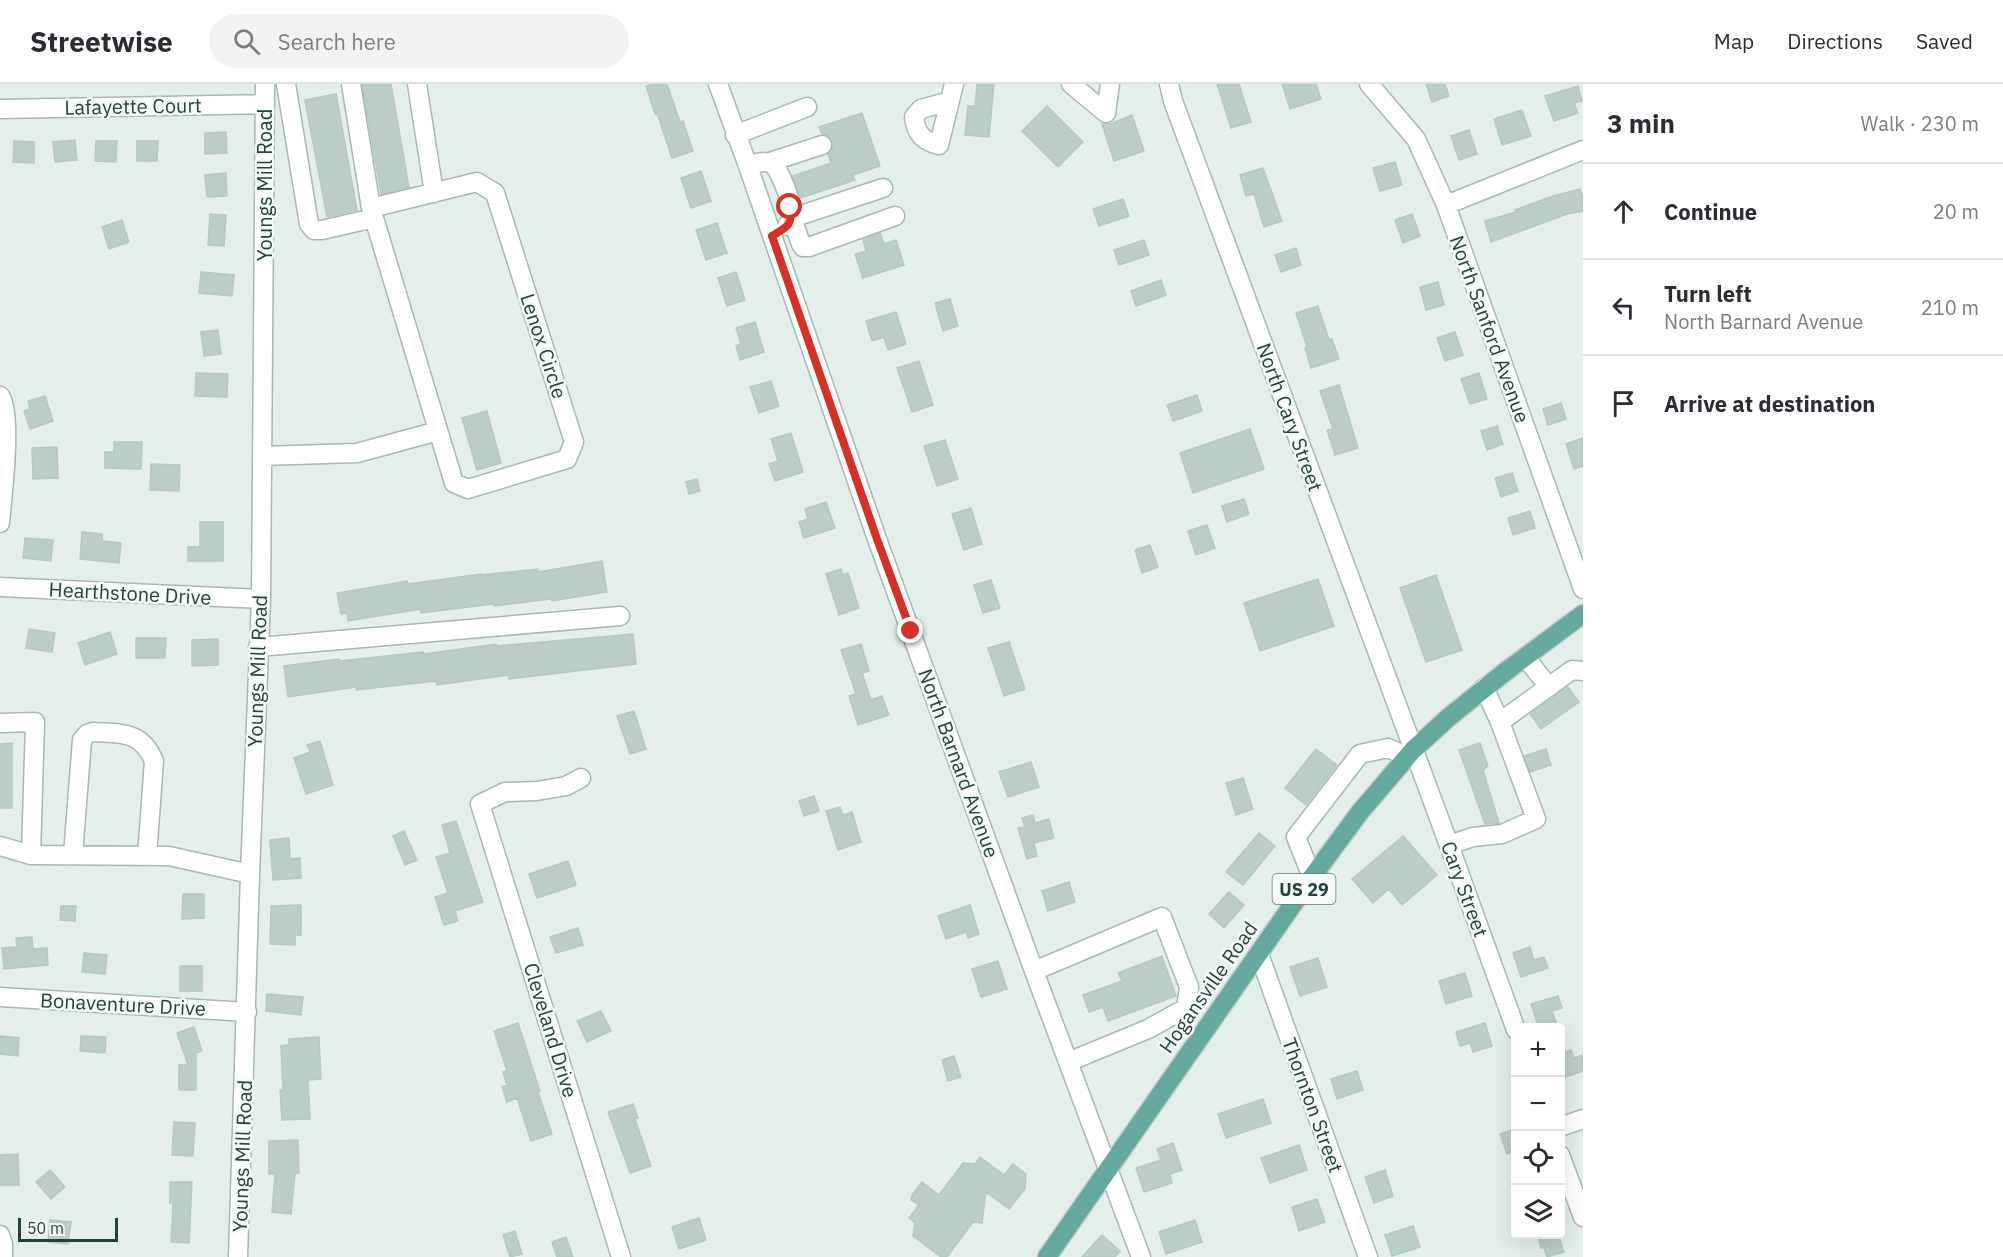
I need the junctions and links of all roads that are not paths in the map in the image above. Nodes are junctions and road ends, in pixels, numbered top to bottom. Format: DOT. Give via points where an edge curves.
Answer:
graph roads {
  1 [pos="270,84"];
  2 [pos="286,84"];
  3 [pos="351,84"];
  4 [pos="417,84"];
  5 [pos="718,84"];
  6 [pos="1071,84"];
  7 [pos="1110,84"];
  8 [pos="1169,84"];
  9 [pos="1369,84"];
  10 [pos="265,104"];
  11 [pos="807,107"];
  12 [pos="0,108"];
  13 [pos="735,135"];
  14 [pos="822,145"];
  15 [pos="1583,150"];
  16 [pos="770,162"];
  17 [pos="748,166"];
  18 [pos="883,188"];
  19 [pos="434,193"];
  20 [pos="1446,205"];
  21 [pos="372,213"];
  22 [pos="895,216"];
  23 [pos="792,218"];
  24 [pos="772,236"];
  25 [pos="0,396"];
  26 [pos="438,431"];
  27 [pos="262,456"];
  28 [pos="0,523"];
  29 [pos="0,587"];
  30 [pos="1583,589"];
  31 [pos="261,599"];
  32 [pos="1583,614"];
  33 [pos="620,616"];
  34 [pos="258,647"];
  35 [pos="1526,657"];
  36 [pos="1583,671"];
  37 [pos="1549,687"];
  38 [pos="1484,688"];
  39 [pos="1500,722"];
  40 [pos="0,723"];
  41 [pos="1411,753"];
  42 [pos="581,778"];
  43 [pos="1449,845"];
  44 [pos="0,846"];
  45 [pos="31,855"];
  46 [pos="73,855"];
  47 [pos="147,856"];
  48 [pos="250,874"];
  49 [pos="1312,877"];
  50 [pos="1259,954"];
  51 [pos="1034,971"];
  52 [pos="0,997"];
  53 [pos="1186,1008"];
  54 [pos="247,1012"];
  55 [pos="1212,1020"];
  56 [pos="1513,1023"];
  57 [pos="1068,1062"];
  58 [pos="1583,1119"];
  59 [pos="1565,1125"];
  60 [pos="1565,1168"];
  61 [pos="1108,1169"];
  62 [pos="1583,1217"];
  63 [pos="0,1235"];
  64 [pos="3,1257"];
  65 [pos="238,1257"];
  66 [pos="621,1257"];
  67 [pos="1047,1257"];
  68 [pos="1141,1257"];
  69 [pos="1368,1257"];
  1 -- 10 [label="street, Youngs Mill Road"];
  2 -- 21 [label="street" via="309,224 314,230 322,230"];
  3 -- 21 [label="street, Lenox Circle"];
  4 -- 19 [label="street"];
  5 -- 13 [label="street, North Barnard Avenue"];
  6 -- 7 [label="street" via="1106,113"];
  8 -- 41 [label="street, North Cary Street"];
  9 -- 20 [label="street, North Sanford Avenue" via="1416,139"];
  10 -- 12 [label="street, Lafayette Court"];
  10 -- 27 [label="street, Youngs Mill Road"];
  11 -- 13 [label="street"];
  13 -- 17 [label="street, North Barnard Avenue"];
  14 -- 16 [label="street"];
  15 -- 20 [label="street"];
  16 -- 17 [label="street"];
  16 -- 23 [label="street" via="778,168"];
  17 -- 24 [label="street, North Barnard Avenue"];
  18 -- 23 [label="street"];
  19 -- 21 [label="street, Lenox Circle"];
  19 -- 26 [label="street, Lenox Circle" via="477,182 495,193 574,442 567,459 468,489 454,483"];
  20 -- 30 [label="street, North Sanford Avenue"];
  21 -- 26 [label="street, Lenox Circle"];
  22 -- 23 [label="street" via="808,247 801,244"];
  23 -- 24 [label="street" via="786,228"];
  24 -- 51 [label="street, North Barnard Avenue"];
  25 -- 28 [label="street" via="6,412"];
  26 -- 27 [label="street" via="357,453"];
  27 -- 31 [label="street, Youngs Mill Road"];
  29 -- 31 [label="street, Hearthstone Drive"];
  31 -- 34 [label="street, Youngs Mill Road"];
  32 -- 35 [label="main road, Hogansville Road / US 29"];
  33 -- 34 [label="street"];
  34 -- 48 [label="street, Youngs Mill Road"];
  35 -- 37 [label="street"];
  35 -- 38 [label="main road, Hogansville Road / US 29"];
  36 -- 37 [label="street" via="1572,670"];
  37 -- 39 [label="street"];
  38 -- 39 [label="street"];
  38 -- 41 [label="main road, Hogansville Road / US 29"];
  39 -- 43 [label="street" via="1536,819 1502,834"];
  40 -- 45 [label="street" via="35,722"];
  41 -- 43 [label="street, Cary Street"];
  41 -- 49 [label="main road, Hogansville Road / US 29" via="1360,812"];
  41 -- 49 [label="street" via="1388,748 1360,754 1296,837"];
  42 -- 66 [label="street, Cleveland Drive" via="566,786 505,792 480,804"];
  43 -- 56 [label="street, Cary Street"];
  44 -- 45 [label="street"];
  45 -- 46 [label="street"];
  46 -- 47 [label="street"];
  46 -- 47 [label="street" via="82,740 92,732 131,735 148,748 154,761"];
  47 -- 48 [label="street" via="169,856"];
  48 -- 54 [label="street, Youngs Mill Road"];
  49 -- 50 [label="main road, Hogansville Road / US 29"];
  50 -- 55 [label="main road, Hogansville Road / US 29"];
  50 -- 69 [label="street, Thornton Street"];
  51 -- 53 [label="street" via="1162,917 1189,987"];
  51 -- 57 [label="street, North Barnard Avenue"];
  52 -- 54 [label="street, Bonaventure Drive"];
  53 -- 55 [label="street"];
  53 -- 57 [label="street" via="1148,1029"];
  54 -- 65 [label="street, Youngs Mill Road"];
  55 -- 61 [label="main road, Hogansville Road / US 29"];
  57 -- 61 [label="street, North Barnard Avenue"];
  58 -- 59 [label="street"];
  60 -- 62 [label="street"];
  61 -- 67 [label="main road, Hogansville Road / US 29"];
  61 -- 68 [label="street, North Barnard Avenue"];
  63 -- 64 [label="street"];
}
